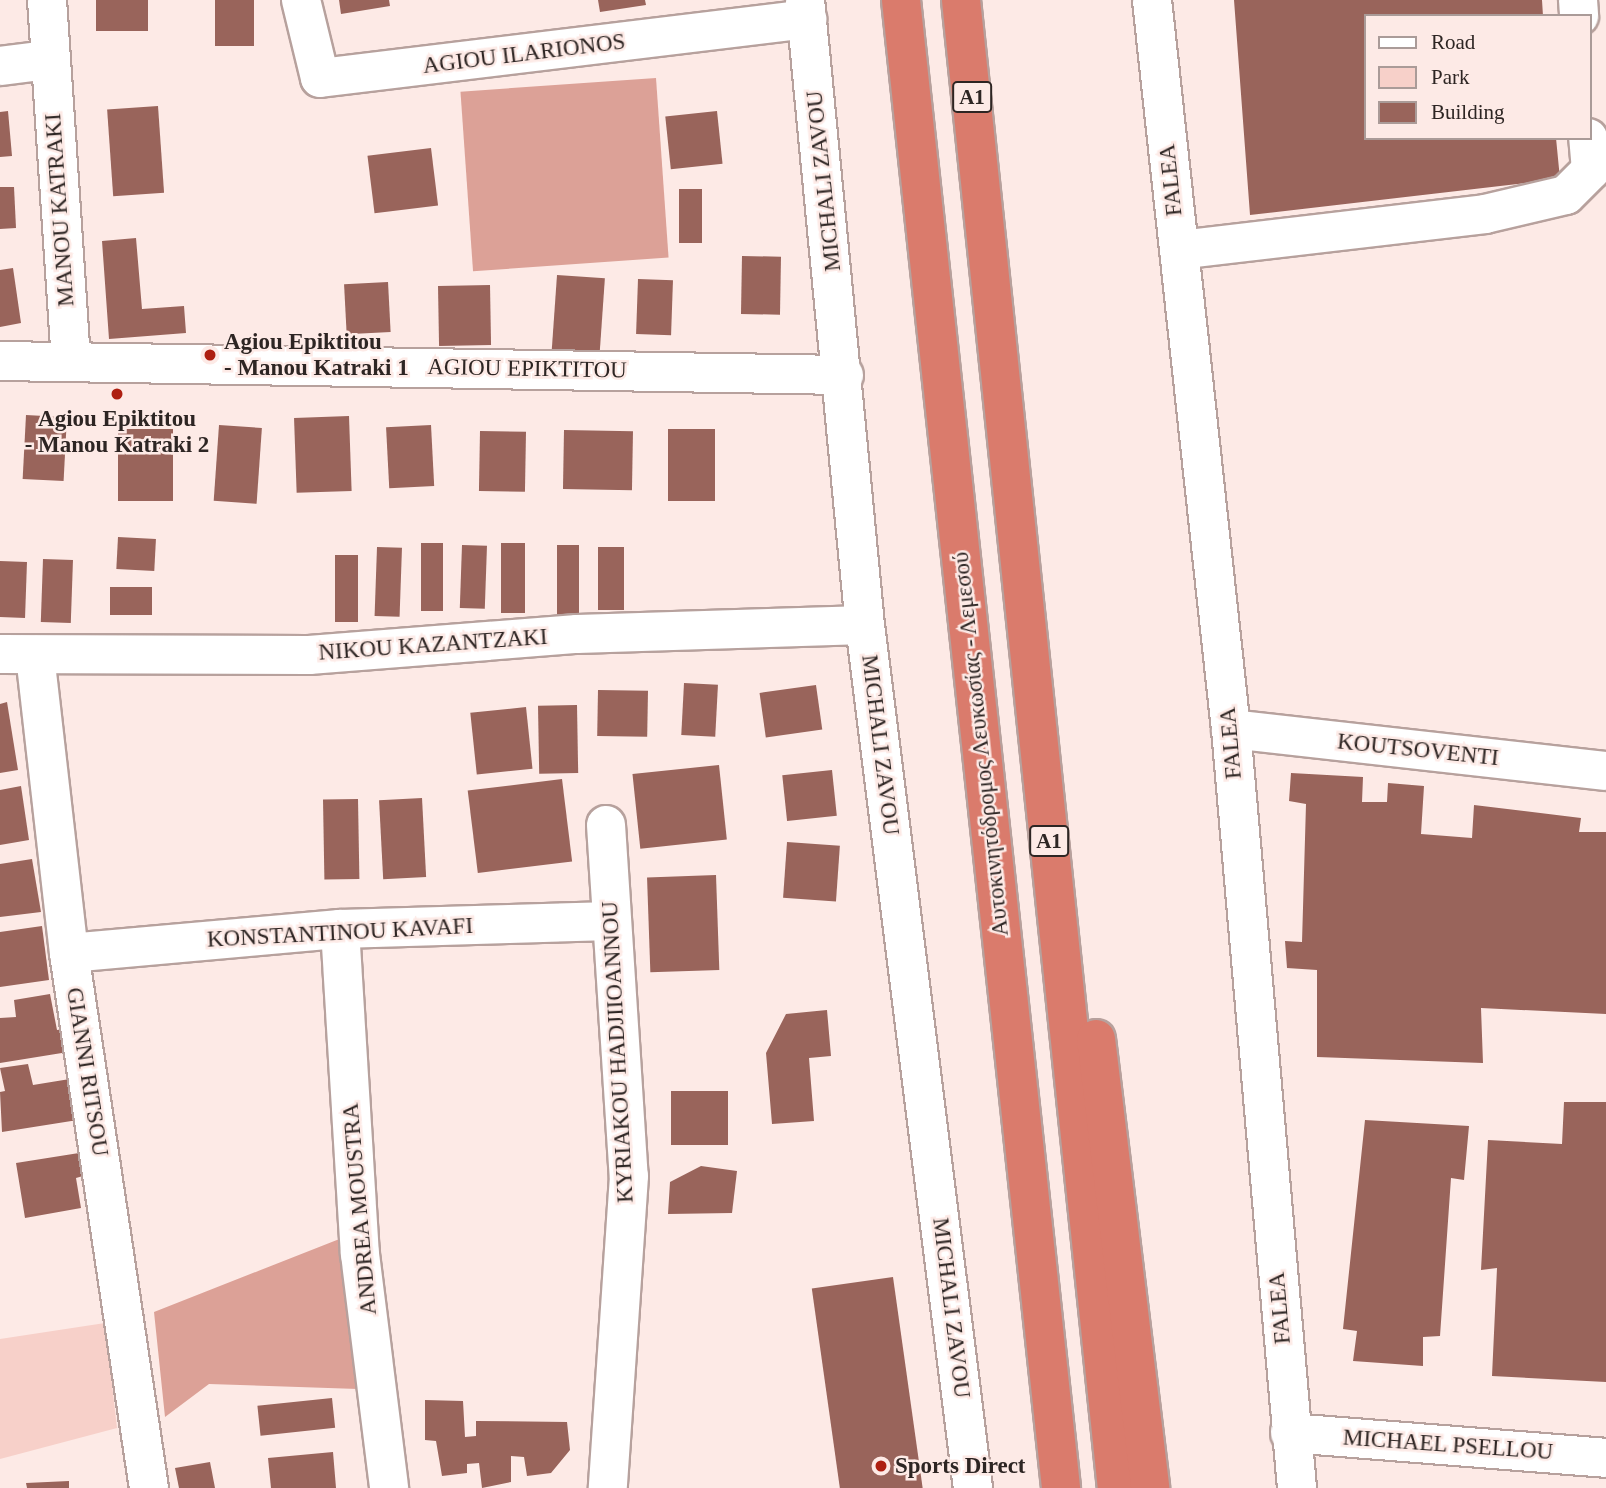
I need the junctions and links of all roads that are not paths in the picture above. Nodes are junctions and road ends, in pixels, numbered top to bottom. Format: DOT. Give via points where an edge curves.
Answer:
graph roads {
  1 [pos="47,0"];
  2 [pos="301,0"];
  3 [pos="901,0"];
  4 [pos="961,0"];
  5 [pos="1152,0"];
  6 [pos="806,10"];
  7 [pos="48,60"];
  8 [pos="0,66"];
  9 [pos="1588,140"];
  10 [pos="982,194"];
  11 [pos="1179,250"];
  12 [pos="71,360"];
  13 [pos="0,361"];
  14 [pos="844,375"];
  15 [pos="865,625"];
  16 [pos="17,655"];
  17 [pos="1231,729"];
  18 [pos="1606,771"];
  19 [pos="606,825"];
  20 [pos="612,921"];
  21 [pos="340,929"];
  22 [pos="69,953"];
  23 [pos="1032,1226"];
  24 [pos="1290,1433"];
  25 [pos="1606,1458"];
  26 [pos="149,1488"];
  27 [pos="389,1488"];
  28 [pos="608,1488"];
  29 [pos="973,1488"];
  30 [pos="1040,1488"];
  31 [pos="1061,1488"];
  32 [pos="1117,1488"];
  33 [pos="1150,1488"];
  34 [pos="1297,1488"];
  1 -- 7 [label="street, MANOU KATRAKI"];
  2 -- 6 [label="street, AGIOU ILARIONOS" via="320,78"];
  3 -- 23 [label="highway, Αυτοκινητόδρομος Λευκωσίας - Λεμεσού"];
  4 -- 10 [label="highway, A1"];
  5 -- 11 [label="street, FALEA"];
  6 -- 14 [label="street, MICHALI ZAVOU"];
  7 -- 8 [label="street"];
  7 -- 12 [label="street, MANOU KATRAKI"];
  9 -- 11 [label="street" via="1591,170 1566,195 1485,214"];
  10 -- 32 [label="highway, A1"];
  10 -- 33 [label="highway" via="1020,416"];
  11 -- 17 [label="street, FALEA"];
  12 -- 13 [label="street, AGIOU EPIKTITOU"];
  12 -- 14 [label="street, AGIOU EPIKTITOU"];
  14 -- 15 [label="street, MICHALI ZAVOU"];
  15 -- 16 [label="street, NIKOU KAZANTZAKI" via="577,634 309,655"];
  15 -- 29 [label="street, MICHALI ZAVOU"];
  16 -- 22 [label="street, GIANNI RITSOU"];
  17 -- 18 [label="street, KOUTSOVENTI"];
  17 -- 24 [label="street, FALEA"];
  19 -- 20 [label="street, KYRIAKOU HADJIIOANNOU"];
  20 -- 21 [label="street, KONSTANTINOU KAVAFI"];
  20 -- 28 [label="street, KYRIAKOU HADJIIOANNOU" via="629,1176"];
  21 -- 22 [label="street, KONSTANTINOU KAVAFI"];
  21 -- 27 [label="street, ANDREA MOUSTRA" via="360,1254"];
  22 -- 26 [label="street, GIANNI RITSOU"];
  23 -- 30 [label="highway"];
  23 -- 31 [label="highway, Αυτοκινητόδρομος Λευκωσίας - Λεμεσού"];
  24 -- 25 [label="street, MICHAEL PSELLOU"];
  24 -- 34 [label="street, FALEA"];
}
